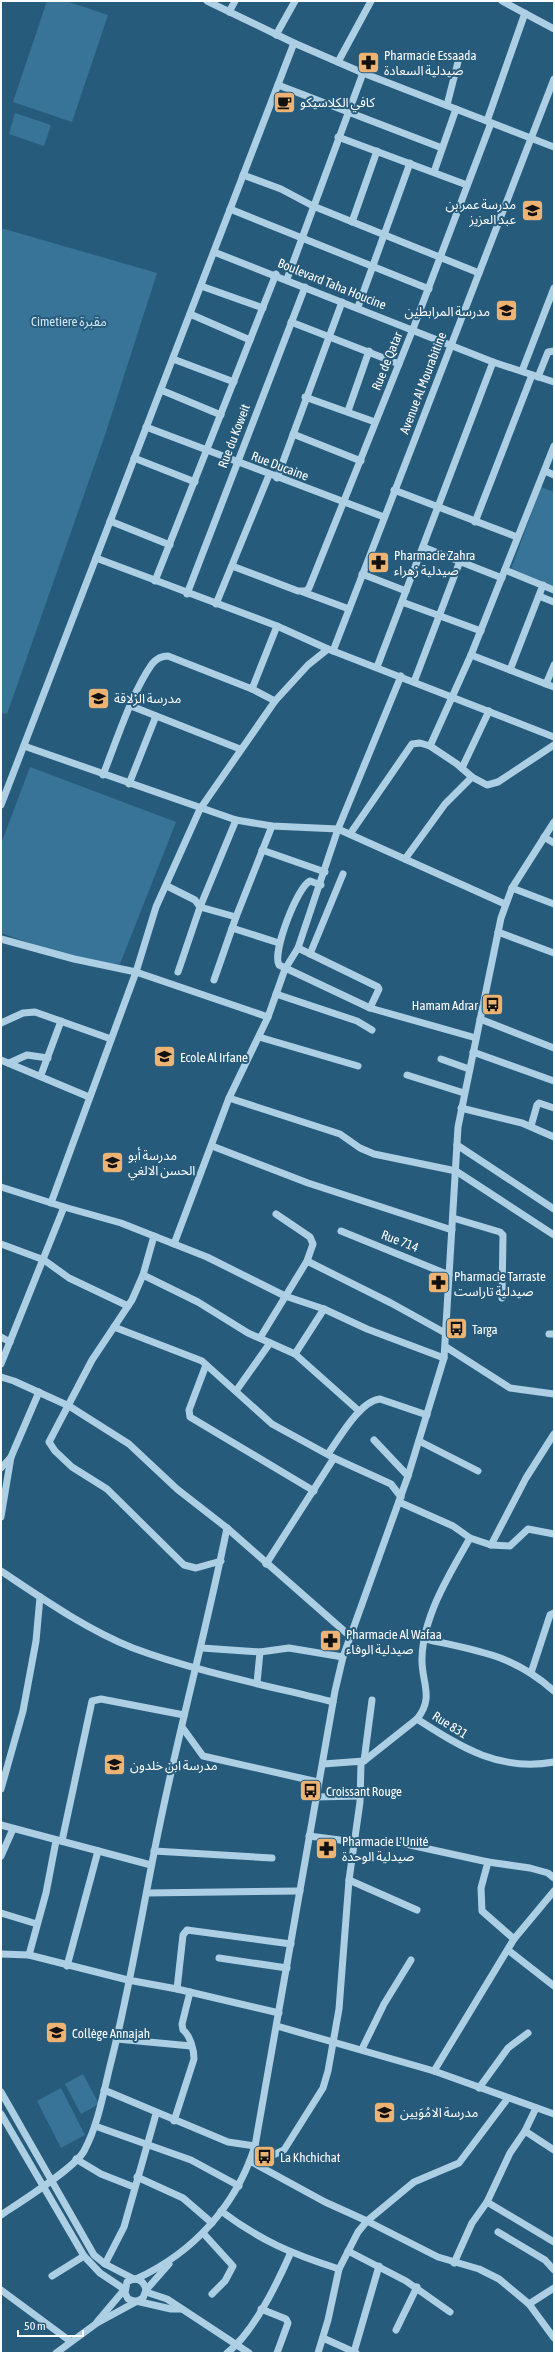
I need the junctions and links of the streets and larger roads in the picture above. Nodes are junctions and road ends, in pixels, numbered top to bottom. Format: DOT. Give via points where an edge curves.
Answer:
graph roads {
  1 [pos="207,1"];
  2 [pos="235,1"];
  3 [pos="295,1"];
  4 [pos="371,1"];
  5 [pos="502,1"];
  6 [pos="229,12"];
  7 [pos="525,13"];
  8 [pos="554,29"];
  9 [pos="276,35"];
  10 [pos="294,43"];
  11 [pos="459,58"];
  12 [pos="338,62"];
  13 [pos="363,73"];
  14 [pos="554,79"];
  15 [pos="278,85"];
  16 [pos="447,105"];
  17 [pos="456,109"];
  18 [pos="347,113"];
  19 [pos="489,122"];
  20 [pos="338,137"];
  21 [pos="531,137"];
  22 [pos="554,146"];
  23 [pos="442,148"];
  24 [pos="377,151"];
  25 [pos="410,163"];
  26 [pos="434,172"];
  27 [pos="243,175"];
  28 [pos="467,185"];
  29 [pos="313,206"];
  30 [pos="230,209"];
  31 [pos="352,222"];
  32 [pos="385,234"];
  33 [pos="301,239"];
  34 [pos="214,252"];
  35 [pos="440,258"];
  36 [pos="372,266"];
  37 [pos="479,273"];
  38 [pos="276,274"];
  39 [pos="287,279"];
  40 [pos="201,286"];
  41 [pos="305,287"];
  42 [pos="554,288"];
  43 [pos="429,289"];
  44 [pos="342,302"];
  45 [pos="358,307"];
  46 [pos="263,308"];
  47 [pos="190,314"];
  48 [pos="291,322"];
  49 [pos="414,329"];
  50 [pos="328,336"];
  51 [pos="250,340"];
  52 [pos="451,344"];
  53 [pos="554,350"];
  54 [pos="369,351"];
  55 [pos="173,359"];
  56 [pos="493,362"];
  57 [pos="399,364"];
  58 [pos="522,371"];
  59 [pos="535,376"];
  60 [pos="234,382"];
  61 [pos="554,382"];
  62 [pos="161,390"];
  63 [pos="306,397"];
  64 [pos="348,411"];
  65 [pos="221,415"];
  66 [pos="376,422"];
  67 [pos="146,427"];
  68 [pos="293,434"];
  69 [pos="554,446"];
  70 [pos="208,451"];
  71 [pos="134,458"];
  72 [pos="236,462"];
  73 [pos="361,462"];
  74 [pos="544,471"];
  75 [pos="269,475"];
  76 [pos="554,475"];
  77 [pos="277,478"];
  78 [pos="195,482"];
  79 [pos="394,490"];
  80 [pos="344,502"];
  81 [pos="438,508"];
  82 [pos="384,517"];
  83 [pos="110,521"];
  84 [pos="475,522"];
  85 [pos="517,538"];
  86 [pos="170,545"];
  87 [pos="423,547"];
  88 [pos="96,558"];
  89 [pos="460,561"];
  90 [pos="232,566"];
  91 [pos="505,570"];
  92 [pos="362,574"];
  93 [pos="502,578"];
  94 [pos="155,582"];
  95 [pos="543,585"];
  96 [pos="554,590"];
  97 [pos="406,591"];
  98 [pos="303,592"];
  99 [pos="187,594"];
  100 [pos="539,596"];
  101 [pos="402,602"];
  102 [pos="554,602"];
  103 [pos="216,604"];
  104 [pos="349,609"];
  105 [pos="440,615"];
  106 [pos="277,626"];
  107 [pos="481,631"];
  108 [pos="331,650"];
  109 [pos="471,655"];
  110 [pos="554,665"];
  111 [pos="377,667"];
  112 [pos="510,670"];
  113 [pos="401,676"];
  114 [pos="414,682"];
  115 [pos="546,684"];
  116 [pos="554,687"];
  117 [pos="252,689"];
  118 [pos="453,697"];
  119 [pos="275,701"];
  120 [pos="131,706"];
  121 [pos="489,711"];
  122 [pos="156,716"];
  123 [pos="554,737"];
  124 [pos="554,745"];
  125 [pos="24,746"];
  126 [pos="430,746"];
  127 [pos="240,749"];
  128 [pos="462,768"];
  129 [pos="102,774"];
  130 [pos="472,777"];
  131 [pos="129,784"];
  132 [pos="1,805"];
  133 [pos="200,809"];
  134 [pos="236,820"];
  135 [pos="554,822"];
  136 [pos="272,826"];
  137 [pos="338,829"];
  138 [pos="350,834"];
  139 [pos="544,836"];
  140 [pos="554,843"];
  141 [pos="262,850"];
  142 [pos="405,859"];
  143 [pos="325,872"];
  144 [pos="343,874"];
  145 [pos="321,885"];
  146 [pos="166,886"];
  147 [pos="512,888"];
  148 [pos="505,904"];
  149 [pos="554,904"];
  150 [pos="200,907"];
  151 [pos="236,917"];
  152 [pos="232,928"];
  153 [pos="498,932"];
  154 [pos="1,935"];
  155 [pos="1,939"];
  156 [pos="10,940"];
  157 [pos="279,943"];
  158 [pos="298,948"];
  159 [pos="554,953"];
  160 [pos="310,954"];
  161 [pos="285,969"];
  162 [pos="136,972"];
  163 [pos="178,972"];
  164 [pos="214,980"];
  165 [pos="276,994"];
  166 [pos="370,1008"];
  167 [pos="268,1017"];
  168 [pos="480,1019"];
  169 [pos="61,1021"];
  170 [pos="1,1023"];
  171 [pos="372,1030"];
  172 [pos="259,1037"];
  173 [pos="476,1038"];
  174 [pos="111,1039"];
  175 [pos="554,1048"];
  176 [pos="473,1052"];
  177 [pos="48,1058"];
  178 [pos="441,1059"];
  179 [pos="1,1060"];
  180 [pos="9,1063"];
  181 [pos="358,1066"];
  182 [pos="469,1069"];
  183 [pos="407,1075"];
  184 [pos="41,1076"];
  185 [pos="554,1081"];
  186 [pos="464,1093"];
  187 [pos="89,1097"];
  188 [pos="229,1098"];
  189 [pos="461,1108"];
  190 [pos="554,1108"];
  191 [pos="531,1126"];
  192 [pos="554,1137"];
  193 [pos="457,1145"];
  194 [pos="212,1146"];
  195 [pos="456,1171"];
  196 [pos="1,1187"];
  197 [pos="50,1203"];
  198 [pos="64,1208"];
  199 [pos="554,1209"];
  200 [pos="276,1214"];
  201 [pos="453,1218"];
  202 [pos="452,1230"];
  203 [pos="340,1231"];
  204 [pos="554,1235"];
  205 [pos="154,1236"];
  206 [pos="1,1244"];
  207 [pos="174,1244"];
  208 [pos="44,1260"];
  209 [pos="307,1262"];
  210 [pos="143,1275"];
  211 [pos="449,1275"];
  212 [pos="285,1296"];
  213 [pos="502,1298"];
  214 [pos="128,1306"];
  215 [pos="324,1309"];
  216 [pos="114,1327"];
  217 [pos="447,1334"];
  218 [pos="1,1337"];
  219 [pos="260,1338"];
  220 [pos="10,1342"];
  221 [pos="270,1343"];
  222 [pos="446,1347"];
  223 [pos="295,1354"];
  224 [pos="444,1358"];
  225 [pos="1,1364"];
  226 [pos="206,1365"];
  227 [pos="1,1378"];
  228 [pos="236,1391"];
  229 [pos="39,1392"];
  230 [pos="554,1394"];
  231 [pos="69,1406"];
  232 [pos="359,1411"];
  233 [pos="427,1415"];
  234 [pos="554,1434"];
  235 [pos="374,1440"];
  236 [pos="419,1441"];
  237 [pos="331,1456"];
  238 [pos="11,1457"];
  239 [pos="1,1468"];
  240 [pos="478,1471"];
  241 [pos="408,1476"];
  242 [pos="314,1491"];
  243 [pos="400,1500"];
  244 [pos="1,1517"];
  245 [pos="227,1528"];
  246 [pos="554,1534"];
  247 [pos="470,1538"];
  248 [pos="491,1545"];
  249 [pos="221,1561"];
  250 [pos="266,1564"];
  251 [pos="1,1571"];
  252 [pos="40,1597"];
  253 [pos="554,1613"];
  254 [pos="351,1636"];
  255 [pos="426,1639"];
  256 [pos="202,1648"];
  257 [pos="260,1652"];
  258 [pos="343,1657"];
  259 [pos="197,1667"];
  260 [pos="531,1673"];
  261 [pos="257,1683"];
  262 [pos="554,1691"];
  263 [pos="372,1700"];
  264 [pos="333,1702"];
  265 [pos="184,1714"];
  266 [pos="417,1719"];
  267 [pos="182,1727"];
  268 [pos="363,1762"];
  269 [pos="554,1762"];
  270 [pos="323,1764"];
  271 [pos="318,1782"];
  272 [pos="1,1789"];
  273 [pos="360,1796"];
  274 [pos="316,1797"];
  275 [pos="1,1825"];
  276 [pos="13,1829"];
  277 [pos="310,1836"];
  278 [pos="59,1841"];
  279 [pos="355,1842"];
  280 [pos="98,1851"];
  281 [pos="154,1851"];
  282 [pos="1,1856"];
  283 [pos="272,1858"];
  284 [pos="488,1862"];
  285 [pos="151,1865"];
  286 [pos="554,1878"];
  287 [pos="349,1880"];
  288 [pos="300,1891"];
  289 [pos="147,1893"];
  290 [pos="553,1893"];
  291 [pos="417,1910"];
  292 [pos="1,1913"];
  293 [pos="37,1924"];
  294 [pos="514,1939"];
  295 [pos="291,1944"];
  296 [pos="508,1950"];
  297 [pos="1,1954"];
  298 [pos="29,1955"];
  299 [pos="218,1958"];
  300 [pos="411,1960"];
  301 [pos="67,1966"];
  302 [pos="287,1968"];
  303 [pos="128,1980"];
  304 [pos="554,1986"];
  305 [pos="177,1989"];
  306 [pos="190,1992"];
  307 [pos="279,2013"];
  308 [pos="277,2026"];
  309 [pos="528,2033"];
  310 [pos="118,2039"];
  311 [pos="332,2041"];
  312 [pos="191,2046"];
  313 [pos="362,2049"];
  314 [pos="434,2071"];
  315 [pos="479,2088"];
  316 [pos="104,2090"];
  317 [pos="1,2092"];
  318 [pos="508,2098"];
  319 [pos="536,2108"];
  320 [pos="1,2114"];
  321 [pos="156,2114"];
  322 [pos="554,2114"];
  323 [pos="174,2121"];
  324 [pos="95,2126"];
  325 [pos="524,2131"];
  326 [pos="149,2144"];
  327 [pos="256,2146"];
  328 [pos="554,2150"];
  329 [pos="252,2158"];
  330 [pos="76,2159"];
  331 [pos="137,2177"];
  332 [pos="51,2180"];
  333 [pos="239,2186"];
  334 [pos="43,2187"];
  335 [pos="134,2187"];
  336 [pos="487,2202"];
  337 [pos="221,2211"];
  338 [pos="1,2215"];
  339 [pos="367,2221"];
  340 [pos="212,2223"];
  341 [pos="498,2232"];
  342 [pos="203,2233"];
  343 [pos="554,2242"];
  344 [pos="348,2251"];
  345 [pos="291,2252"];
  346 [pos="84,2256"];
  347 [pos="170,2262"];
  348 [pos="454,2263"];
  349 [pos="105,2264"];
  350 [pos="379,2266"];
  351 [pos="339,2268"];
  352 [pos="554,2270"];
  353 [pos="52,2276"];
  354 [pos="135,2279"];
  355 [pos="417,2287"];
  356 [pos="554,2288"];
  357 [pos="1,2290"];
  358 [pos="124,2290"];
  359 [pos="146,2291"];
  360 [pos="212,2294"];
  361 [pos="135,2301"];
  362 [pos="529,2304"];
  363 [pos="181,2309"];
  364 [pos="261,2309"];
  365 [pos="450,2312"];
  366 [pos="97,2323"];
  367 [pos="396,2330"];
  368 [pos="323,2338"];
  369 [pos="554,2338"];
  370 [pos="70,2341"];
  371 [pos="231,2350"];
  372 [pos="56,2353"];
  373 [pos="249,2353"];
  374 [pos="277,2353"];
  375 [pos="318,2353"];
  376 [pos="355,2353"];
  1 -- 6 [label="street"];
  2 -- 6 [label="street"];
  3 -- 9 [label="street"];
  4 -- 12 [label="street"];
  5 -- 7 [label="street"];
  6 -- 9 [label="street"];
  7 -- 8 [label="street"];
  7 -- 19 [label="street, Rue de Qatar"];
  9 -- 10 [label="street"];
  10 -- 12 [label="street"];
  10 -- 15 [label="street"];
  11 -- 16 [label="street"];
  12 -- 13 [label="street"];
  13 -- 16 [label="street"];
  13 -- 18 [label="street"];
  14 -- 21 [label="street, Avenue Al Mourabitine"];
  15 -- 18 [label="street"];
  15 -- 27 [label="street"];
  16 -- 17 [label="street"];
  17 -- 19 [label="street"];
  17 -- 23 [label="street"];
  18 -- 20 [label="street"];
  18 -- 23 [label="street"];
  19 -- 21 [label="street"];
  19 -- 28 [label="street, Rue de Qatar"];
  20 -- 24 [label="street"];
  20 -- 29 [label="street"];
  21 -- 22 [label="street"];
  21 -- 37 [label="street, Avenue Al Mourabitine"];
  23 -- 26 [label="street"];
  24 -- 25 [label="street"];
  24 -- 31 [label="street"];
  25 -- 26 [label="street"];
  25 -- 32 [label="street"];
  26 -- 28 [label="street"];
  27 -- 29 [label="street" via="281,189"];
  27 -- 30 [label="street"];
  28 -- 35 [label="street, Rue de Qatar"];
  29 -- 31 [label="street"];
  29 -- 33 [label="street"];
  30 -- 33 [label="street"];
  30 -- 34 [label="street"];
  31 -- 32 [label="street"];
  32 -- 35 [label="street"];
  32 -- 36 [label="street"];
  33 -- 36 [label="street"];
  33 -- 39 [label="street"];
  34 -- 38 [label="street, Boulevard Taha Houcine"];
  34 -- 40 [label="street"];
  35 -- 37 [label="street"];
  35 -- 43 [label="street, Rue de Qatar"];
  36 -- 43 [label="street"];
  36 -- 45 [label="street"];
  37 -- 52 [label="street, Avenue Al Mourabitine"];
  38 -- 39 [label="street, Boulevard Taha Houcine"];
  38 -- 46 [label="street"];
  39 -- 41 [label="street, Boulevard Taha Houcine"];
  40 -- 46 [label="street"];
  40 -- 47 [label="street"];
  41 -- 44 [label="street, Boulevard Taha Houcine"];
  41 -- 48 [label="street, Rue du Koweit"];
  42 -- 58 [label="street"];
  43 -- 49 [label="street, Rue de Qatar"];
  44 -- 45 [label="street, Boulevard Taha Houcine"];
  44 -- 50 [label="street"];
  45 -- 49 [label="street, Boulevard Taha Houcine"];
  46 -- 51 [label="street"];
  47 -- 51 [label="street"];
  47 -- 55 [label="street"];
  48 -- 50 [label="street"];
  48 -- 72 [label="street, Rue du Koweit"];
  49 -- 52 [label="street, Boulevard Taha Houcine"];
  49 -- 57 [label="street, Rue de Qatar"];
  50 -- 54 [label="street"];
  50 -- 63 [label="street"];
  51 -- 60 [label="street"];
  52 -- 56 [label="street, Boulevard Taha Houcine"];
  52 -- 79 [label="street, Avenue Al Mourabitine"];
  53 -- 59 [label="street" via="548,352"];
  54 -- 57 [label="street"];
  54 -- 64 [label="street"];
  55 -- 60 [label="street"];
  55 -- 62 [label="street"];
  56 -- 58 [label="street, Boulevard Taha Houcine"];
  56 -- 81 [label="street"];
  57 -- 66 [label="street, Rue de Qatar"];
  58 -- 59 [label="street, Boulevard Taha Houcine"];
  59 -- 61 [label="street, Boulevard Taha Houcine"];
  59 -- 84 [label="street"];
  60 -- 65 [label="street"];
  62 -- 65 [label="street"];
  62 -- 67 [label="street"];
  63 -- 64 [label="street"];
  63 -- 68 [label="street"];
  64 -- 66 [label="street"];
  65 -- 70 [label="street"];
  66 -- 73 [label="street, Rue de Qatar"];
  67 -- 70 [label="street, Rue Ducaine"];
  67 -- 71 [label="street"];
  68 -- 73 [label="street"];
  68 -- 77 [label="street"];
  69 -- 74 [label="street"];
  70 -- 72 [label="street, Rue Ducaine"];
  70 -- 78 [label="street"];
  71 -- 78 [label="street"];
  71 -- 83 [label="street"];
  72 -- 75 [label="street, Rue Ducaine"];
  72 -- 99 [label="street, Rue du Koweit"];
  73 -- 80 [label="street, Rue de Qatar"];
  74 -- 76 [label="street"];
  74 -- 85 [label="street"];
  75 -- 77 [label="street, Rue Ducaine"];
  75 -- 90 [label="street"];
  77 -- 80 [label="street, Rue Ducaine"];
  78 -- 86 [label="street"];
  79 -- 81 [label="street"];
  79 -- 82 [label="street, Avenue Al Mourabitine"];
  80 -- 82 [label="street, Rue Ducaine"];
  80 -- 98 [label="street, Rue de Qatar" via="308,590"];
  81 -- 84 [label="street"];
  81 -- 87 [label="street"];
  82 -- 92 [label="street, Avenue Al Mourabitine"];
  83 -- 86 [label="street"];
  83 -- 88 [label="street"];
  84 -- 85 [label="street"];
  85 -- 91 [label="street"];
  86 -- 94 [label="street"];
  87 -- 89 [label="street"];
  87 -- 97 [label="street"];
  88 -- 94 [label="street"];
  88 -- 125 [label="street"];
  89 -- 93 [label="street"];
  89 -- 105 [label="street"];
  90 -- 98 [label="street"];
  90 -- 103 [label="street"];
  91 -- 93 [label="street"];
  91 -- 95 [label="street"];
  92 -- 97 [label="street"];
  92 -- 104 [label="street, Avenue Al Mourabitine"];
  93 -- 107 [label="street"];
  94 -- 99 [label="street"];
  95 -- 96 [label="street"];
  95 -- 100 [label="street"];
  97 -- 101 [label="street"];
  98 -- 104 [label="street"];
  99 -- 103 [label="street"];
  100 -- 102 [label="street"];
  100 -- 112 [label="street"];
  101 -- 105 [label="street"];
  101 -- 111 [label="street"];
  103 -- 106 [label="street"];
  104 -- 108 [label="street, Avenue Al Mourabitine"];
  105 -- 107 [label="street"];
  105 -- 114 [label="street"];
  106 -- 108 [label="street"];
  106 -- 117 [label="street"];
  107 -- 109 [label="street"];
  108 -- 111 [label="street"];
  108 -- 119 [label="street" via="308,665"];
  109 -- 112 [label="street"];
  109 -- 118 [label="street"];
  110 -- 115 [label="street"];
  111 -- 113 [label="street"];
  112 -- 115 [label="street"];
  113 -- 114 [label="street"];
  113 -- 137 [label="street"];
  114 -- 118 [label="street"];
  115 -- 116 [label="street"];
  117 -- 119 [label="street"];
  117 -- 120 [label="street" via="165,656 153,664"];
  118 -- 121 [label="street"];
  118 -- 126 [label="street"];
  119 -- 127 [label="street"];
  120 -- 122 [label="street"];
  120 -- 129 [label="street"];
  121 -- 123 [label="street"];
  121 -- 128 [label="street"];
  122 -- 127 [label="street"];
  122 -- 131 [label="street"];
  124 -- 130 [label="street" via="492,784 483,784"];
  125 -- 129 [label="street"];
  125 -- 132 [label="street"];
  126 -- 128 [label="street"];
  126 -- 138 [label="street" via="412,744"];
  127 -- 133 [label="street"];
  128 -- 130 [label="street"];
  129 -- 131 [label="street"];
  130 -- 142 [label="street" via="444,804"];
  131 -- 133 [label="street"];
  133 -- 134 [label="street"];
  133 -- 146 [label="street" via="185,838"];
  134 -- 136 [label="street"];
  134 -- 150 [label="street"];
  135 -- 139 [label="street"];
  136 -- 137 [label="street"];
  136 -- 141 [label="street"];
  137 -- 138 [label="street"];
  137 -- 143 [label="street"];
  138 -- 142 [label="street"];
  139 -- 140 [label="street"];
  139 -- 147 [label="street"];
  141 -- 143 [label="street"];
  141 -- 151 [label="street"];
  142 -- 148 [label="street"];
  143 -- 145 [label="street"];
  144 -- 160 [label="street"];
  145 -- 157 [label="street" via="310,881 303,886"];
  145 -- 158 [label="street"];
  146 -- 150 [label="street" via="195,900"];
  146 -- 162 [label="street" via="156,908"];
  147 -- 148 [label="street"];
  147 -- 149 [label="street"];
  148 -- 153 [label="street"];
  150 -- 151 [label="street"];
  150 -- 163 [label="street"];
  151 -- 152 [label="street"];
  152 -- 157 [label="street"];
  152 -- 164 [label="street"];
  153 -- 159 [label="street"];
  153 -- 168 [label="street"];
  154 -- 156 [label="street"];
  155 -- 156 [label="street"];
  156 -- 162 [label="street" via="74,959"];
  157 -- 161 [label="street" via="276,958 279,965"];
  158 -- 160 [label="street"];
  158 -- 161 [label="street"];
  160 -- 166 [label="street" via="378,987"];
  161 -- 165 [label="street"];
  161 -- 166 [label="street"];
  162 -- 167 [label="street"];
  162 -- 174 [label="street"];
  165 -- 167 [label="street"];
  165 -- 171 [label="street" via="357,1022"];
  166 -- 173 [label="street"];
  167 -- 172 [label="street"];
  168 -- 173 [label="street"];
  168 -- 175 [label="street"];
  169 -- 170 [label="street" via="29,1011"];
  169 -- 174 [label="street"];
  169 -- 177 [label="street"];
  172 -- 181 [label="street"];
  172 -- 188 [label="street"];
  173 -- 176 [label="street"];
  174 -- 187 [label="street"];
  176 -- 182 [label="street"];
  176 -- 185 [label="street"];
  177 -- 180 [label="street" via="27,1055"];
  177 -- 184 [label="street"];
  178 -- 182 [label="street"];
  179 -- 180 [label="street"];
  180 -- 184 [label="street"];
  182 -- 186 [label="street"];
  183 -- 186 [label="street"];
  184 -- 187 [label="street"];
  186 -- 189 [label="street"];
  187 -- 197 [label="street"];
  188 -- 194 [label="street"];
  188 -- 195 [label="street" via="340,1134 374,1154"];
  189 -- 191 [label="street"];
  189 -- 193 [label="street"];
  190 -- 191 [label="street" via="537,1105"];
  191 -- 192 [label="street"];
  193 -- 195 [label="street"];
  193 -- 199 [label="street"];
  194 -- 202 [label="street" via="308,1183"];
  194 -- 207 [label="street"];
  195 -- 201 [label="street"];
  195 -- 204 [label="street"];
  196 -- 197 [label="street"];
  197 -- 198 [label="street"];
  198 -- 205 [label="street" via="121,1223"];
  198 -- 208 [label="street"];
  200 -- 209 [label="street" via="312,1239"];
  201 -- 202 [label="street"];
  201 -- 213 [label="street" via="503,1235"];
  202 -- 211 [label="street"];
  203 -- 211 [label="street, Rue 714"];
  205 -- 207 [label="street"];
  205 -- 210 [label="street"];
  206 -- 208 [label="street"];
  207 -- 212 [label="street" via="232,1268"];
  208 -- 214 [label="street" via="69,1278"];
  208 -- 220 [label="street"];
  209 -- 212 [label="street"];
  209 -- 217 [label="street"];
  210 -- 214 [label="street"];
  210 -- 219 [label="street" via="170,1286"];
  211 -- 217 [label="street"];
  212 -- 215 [label="street"];
  212 -- 219 [label="street"];
  214 -- 216 [label="street"];
  215 -- 223 [label="street"];
  215 -- 224 [label="street" via="367,1329"];
  216 -- 226 [label="street"];
  216 -- 231 [label="street" via="92,1360"];
  217 -- 222 [label="street"];
  218 -- 220 [label="street"];
  219 -- 221 [label="street"];
  220 -- 225 [label="street"];
  221 -- 223 [label="street"];
  221 -- 228 [label="street"];
  222 -- 224 [label="street"];
  222 -- 230 [label="street" via="510,1388"];
  223 -- 232 [label="street"];
  224 -- 233 [label="street"];
  226 -- 228 [label="street"];
  226 -- 242 [label="street" via="189,1410 190,1417"];
  227 -- 229 [label="street"];
  228 -- 237 [label="street" via="272,1424"];
  229 -- 231 [label="street"];
  229 -- 238 [label="street"];
  231 -- 245 [label="street" via="128,1444 177,1489"];
  231 -- 249 [label="street" via="49,1442 55,1452 72,1467 107,1489 184,1565 196,1568"];
  232 -- 233 [label="street" via="373,1400 380,1399"];
  232 -- 237 [label="street"];
  233 -- 236 [label="street"];
  234 -- 248 [label="street" via="526,1478"];
  235 -- 241 [label="street"];
  236 -- 240 [label="street"];
  236 -- 241 [label="street"];
  237 -- 242 [label="street"];
  237 -- 243 [label="street" via="390,1484"];
  238 -- 239 [label="street"];
  238 -- 244 [label="street"];
  241 -- 243 [label="street"];
  242 -- 250 [label="street"];
  243 -- 247 [label="street"];
  243 -- 254 [label="street"];
  245 -- 249 [label="street"];
  245 -- 250 [label="street"];
  246 -- 248 [label="street" via="528,1529 510,1546"];
  247 -- 248 [label="street"];
  247 -- 255 [label="street" via="438,1596"];
  249 -- 256 [label="street"];
  250 -- 254 [label="street"];
  251 -- 252 [label="street"];
  252 -- 259 [label="street" via="132,1648"];
  252 -- 272 [label="street" via="36,1641 24,1711"];
  253 -- 260 [label="street" via="550,1615"];
  254 -- 258 [label="street"];
  255 -- 260 [label="street" via="496,1656 516,1663"];
  255 -- 266 [label="street" via="422,1656 427,1697 425,1710"];
  256 -- 257 [label="street"];
  256 -- 259 [label="street"];
  257 -- 258 [label="street" via="289,1648"];
  257 -- 261 [label="street"];
  258 -- 264 [label="street"];
  259 -- 261 [label="street"];
  259 -- 265 [label="street"];
  260 -- 262 [label="street"];
  261 -- 264 [label="street"];
  263 -- 268 [label="street"];
  264 -- 270 [label="street"];
  265 -- 267 [label="street"];
  265 -- 278 [label="street" via="101,1699 92,1701"];
  266 -- 268 [label="street, Rue 831"];
  266 -- 269 [label="street, Rue 831" via="479,1755 535,1765"];
  267 -- 271 [label="street" via="203,1756"];
  267 -- 281 [label="street"];
  268 -- 270 [label="street"];
  268 -- 273 [label="street"];
  270 -- 271 [label="street"];
  271 -- 274 [label="street"];
  273 -- 274 [label="street"];
  273 -- 279 [label="street"];
  274 -- 277 [label="street"];
  275 -- 276 [label="street"];
  276 -- 278 [label="street"];
  276 -- 282 [label="street"];
  277 -- 279 [label="street"];
  277 -- 288 [label="street"];
  278 -- 280 [label="street"];
  278 -- 293 [label="street"];
  279 -- 284 [label="street" via="401,1843"];
  279 -- 287 [label="street"];
  280 -- 285 [label="street"];
  280 -- 301 [label="street"];
  281 -- 283 [label="street"];
  281 -- 285 [label="street"];
  284 -- 286 [label="street" via="530,1868 548,1873"];
  284 -- 294 [label="street" via="481,1888 482,1911"];
  285 -- 289 [label="street"];
  287 -- 291 [label="street"];
  287 -- 311 [label="street" via="339,2009"];
  288 -- 289 [label="street"];
  288 -- 295 [label="street"];
  289 -- 303 [label="street"];
  290 -- 294 [label="street"];
  292 -- 293 [label="street"];
  293 -- 298 [label="street"];
  294 -- 296 [label="street"];
  295 -- 302 [label="street"];
  295 -- 305 [label="street" via="187,1930 183,1935"];
  296 -- 304 [label="street"];
  296 -- 314 [label="street"];
  297 -- 298 [label="street"];
  298 -- 301 [label="street"];
  299 -- 302 [label="street"];
  300 -- 313 [label="street" via="380,2010"];
  301 -- 303 [label="street"];
  302 -- 307 [label="street"];
  303 -- 305 [label="street"];
  303 -- 310 [label="street"];
  305 -- 306 [label="street"];
  306 -- 307 [label="street"];
  306 -- 312 [label="street" via="182,2024 183,2030 188,2033"];
  307 -- 308 [label="street"];
  308 -- 311 [label="street"];
  308 -- 327 [label="street"];
  309 -- 315 [label="street" via="508,2048"];
  310 -- 312 [label="street"];
  310 -- 316 [label="street"];
  311 -- 313 [label="street"];
  311 -- 329 [label="street" via="323,2088 289,2144 280,2153"];
  312 -- 323 [label="street" via="194,2050 194,2059"];
  313 -- 314 [label="street"];
  314 -- 315 [label="street"];
  315 -- 318 [label="street"];
  316 -- 321 [label="street"];
  316 -- 324 [label="street"];
  317 -- 332 [label="street"];
  318 -- 319 [label="street"];
  318 -- 339 [label="street" via="459,2163 414,2182"];
  319 -- 322 [label="street"];
  319 -- 325 [label="street"];
  320 -- 334 [label="street"];
  321 -- 323 [label="street"];
  321 -- 326 [label="street"];
  323 -- 327 [label="street" via="228,2142"];
  324 -- 326 [label="street"];
  324 -- 330 [label="street" via="83,2154"];
  325 -- 328 [label="street"];
  325 -- 336 [label="street" via="510,2153"];
  326 -- 331 [label="street"];
  326 -- 333 [label="street" via="190,2160"];
  327 -- 329 [label="street"];
  329 -- 333 [label="street"];
  329 -- 339 [label="street" via="320,2199"];
  330 -- 332 [label="street"];
  330 -- 335 [label="street" via="95,2171"];
  331 -- 335 [label="street"];
  331 -- 340 [label="street" via="183,2198"];
  332 -- 334 [label="street"];
  332 -- 349 [label="street" via="94,2255"];
  333 -- 337 [label="street"];
  334 -- 338 [label="street"];
  334 -- 346 [label="street"];
  335 -- 349 [label="street" via="124,2227"];
  336 -- 343 [label="street"];
  336 -- 348 [label="street" via="472,2223"];
  337 -- 340 [label="street"];
  337 -- 345 [label="street" via="267,2242"];
  339 -- 344 [label="street"];
  339 -- 348 [label="street"];
  340 -- 342 [label="street"];
  341 -- 352 [label="street" via="545,2260"];
  342 -- 347 [label="street"];
  342 -- 360 [label="street" via="233,2266 225,2281"];
  344 -- 350 [label="street"];
  344 -- 351 [label="street"];
  345 -- 351 [label="street"];
  345 -- 364 [label="street"];
  346 -- 353 [label="street"];
  346 -- 358 [label="street" via="100,2274"];
  347 -- 354 [label="street"];
  347 -- 359 [label="street"];
  348 -- 362 [label="street" via="479,2269 499,2279"];
  349 -- 354 [label="street"];
  350 -- 355 [label="street"];
  350 -- 376 [label="street"];
  351 -- 368 [label="street"];
  354 -- 358 [label="street" via="127,2282"];
  354 -- 359 [label="street" via="142,2281"];
  355 -- 365 [label="street"];
  355 -- 367 [label="street"];
  356 -- 362 [label="street"];
  357 -- 370 [label="street"];
  358 -- 361 [label="street" via="126,2296"];
  358 -- 366 [label="street"];
  359 -- 361 [label="street" via="143,2298"];
  359 -- 363 [label="street" via="163,2297"];
  361 -- 363 [label="street"];
  361 -- 366 [label="street"];
  362 -- 369 [label="street"];
  363 -- 371 [label="street"];
  364 -- 371 [label="street"];
  364 -- 374 [label="street" via="288,2323"];
  366 -- 370 [label="street"];
  368 -- 375 [label="street"];
  368 -- 376 [label="street"];
  370 -- 372 [label="street"];
  371 -- 373 [label="street"];
}
